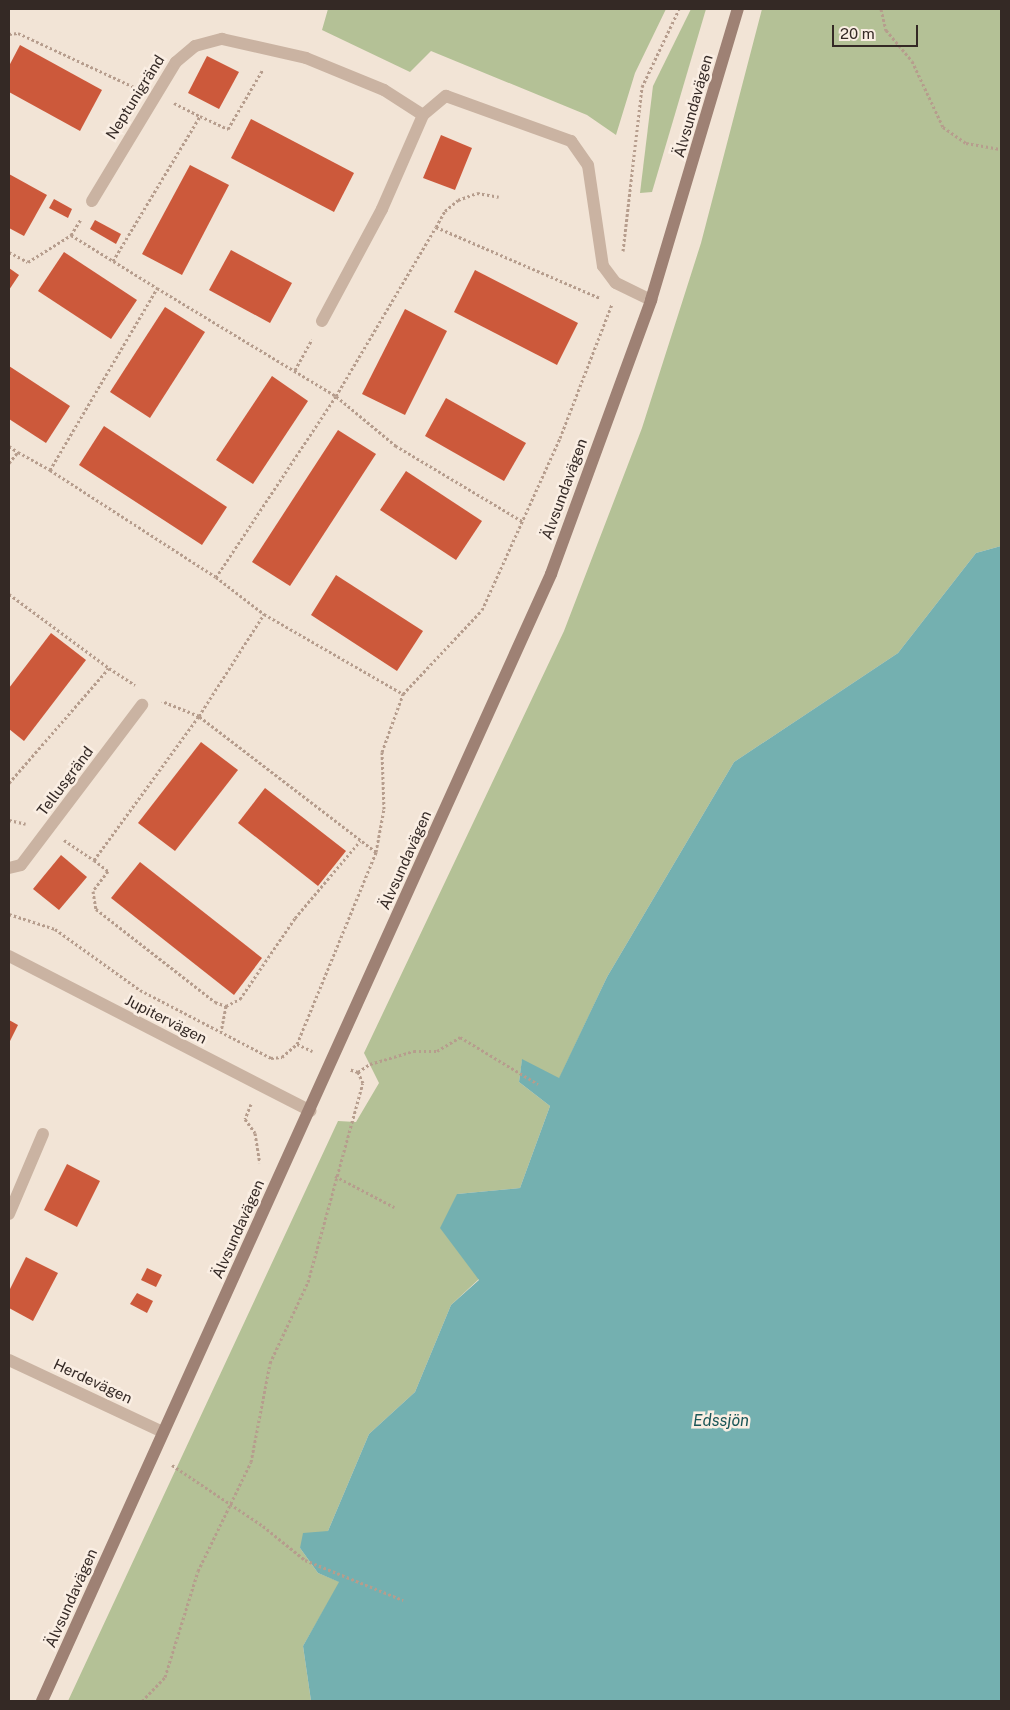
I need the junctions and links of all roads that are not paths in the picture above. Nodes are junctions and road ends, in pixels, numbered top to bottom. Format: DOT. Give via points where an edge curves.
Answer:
graph roads {
  1 [pos="738,9"];
  2 [pos="423,114"];
  3 [pos="92,201"];
  4 [pos="650,300"];
  5 [pos="322,321"];
  6 [pos="142,705"];
  7 [pos="9,868"];
  8 [pos="9,956"];
  9 [pos="310,1111"];
  10 [pos="43,1134"];
  11 [pos="9,1214"];
  12 [pos="9,1360"];
  13 [pos="163,1432"];
  14 [pos="42,1701"];
  1 -- 4 [label="street, Älvsundavägen"];
  2 -- 3 [label="street, Neptunigränd" via="384,90 306,58 222,39 195,46 176,62 154,94"];
  2 -- 4 [label="street" via="446,96 571,141 588,165 603,266 616,283"];
  2 -- 5 [label="street" via="382,209"];
  4 -- 9 [label="street, Älvsundavägen" via="551,574"];
  6 -- 7 [label="street, Tellusgränd" via="21,865"];
  8 -- 9 [label="street, Jupitervägen"];
  9 -- 13 [label="street, Älvsundavägen"];
  10 -- 11 [label="street"];
  12 -- 13 [label="street, Herdevägen"];
  13 -- 14 [label="street, Älvsundavägen"];
}
